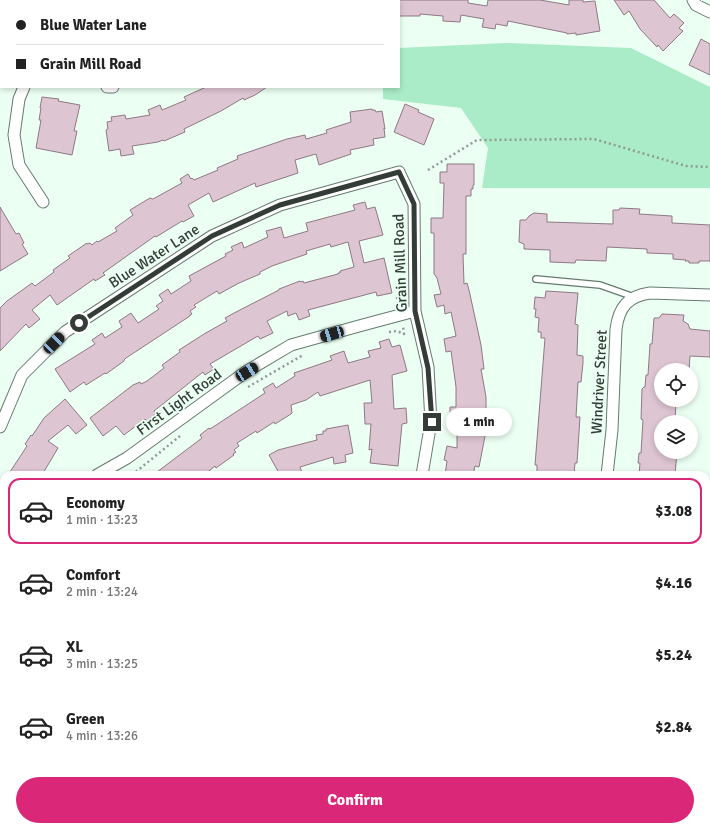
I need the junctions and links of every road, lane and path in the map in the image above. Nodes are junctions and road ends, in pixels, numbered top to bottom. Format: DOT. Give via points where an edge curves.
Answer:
graph roads {
  1 [pos="693,0"];
  2 [pos="710,12"];
  3 [pos="24,88"];
  4 [pos="710,166"];
  5 [pos="428,170"];
  6 [pos="399,172"];
  7 [pos="43,202"];
  8 [pos="536,279"];
  9 [pos="710,295"];
  10 [pos="397,297"];
  11 [pos="634,297"];
  12 [pos="415,311"];
  13 [pos="400,315"];
  14 [pos="384,332"];
  15 [pos="305,354"];
  16 [pos="247,388"];
  17 [pos="0,427"];
  18 [pos="181,435"];
  19 [pos="104,471"];
  20 [pos="137,471"];
  21 [pos="423,471"];
  22 [pos="607,471"];
  1 -- 2 [label="street" via="696,5"];
  3 -- 7 [label="street" via="18,100 14,135 18,165"];
  4 -- 5 [label="path" via="686,166 594,139 477,140"];
  6 -- 12 [label="street, Grain Mill Road" via="414,204"];
  6 -- 17 [label="street, Blue Water Lane" via="280,205 212,236 65,332 22,376"];
  8 -- 11 [label="lane" via="600,285"];
  9 -- 11 [label="street" via="650,293"];
  10 -- 13 [label="path"];
  11 -- 22 [label="street, Windriver Street" via="621,311 616,329 612,430"];
  12 -- 13 [label="street, First Light Road"];
  12 -- 21 [label="street, Grain Mill Road" via="428,368 432,422"];
  13 -- 14 [label="path" via="404,334 397,331"];
  13 -- 19 [label="street, First Light Road" via="291,345 247,372 127,458"];
  15 -- 16 [label="path"];
  18 -- 20 [label="path"];
}
